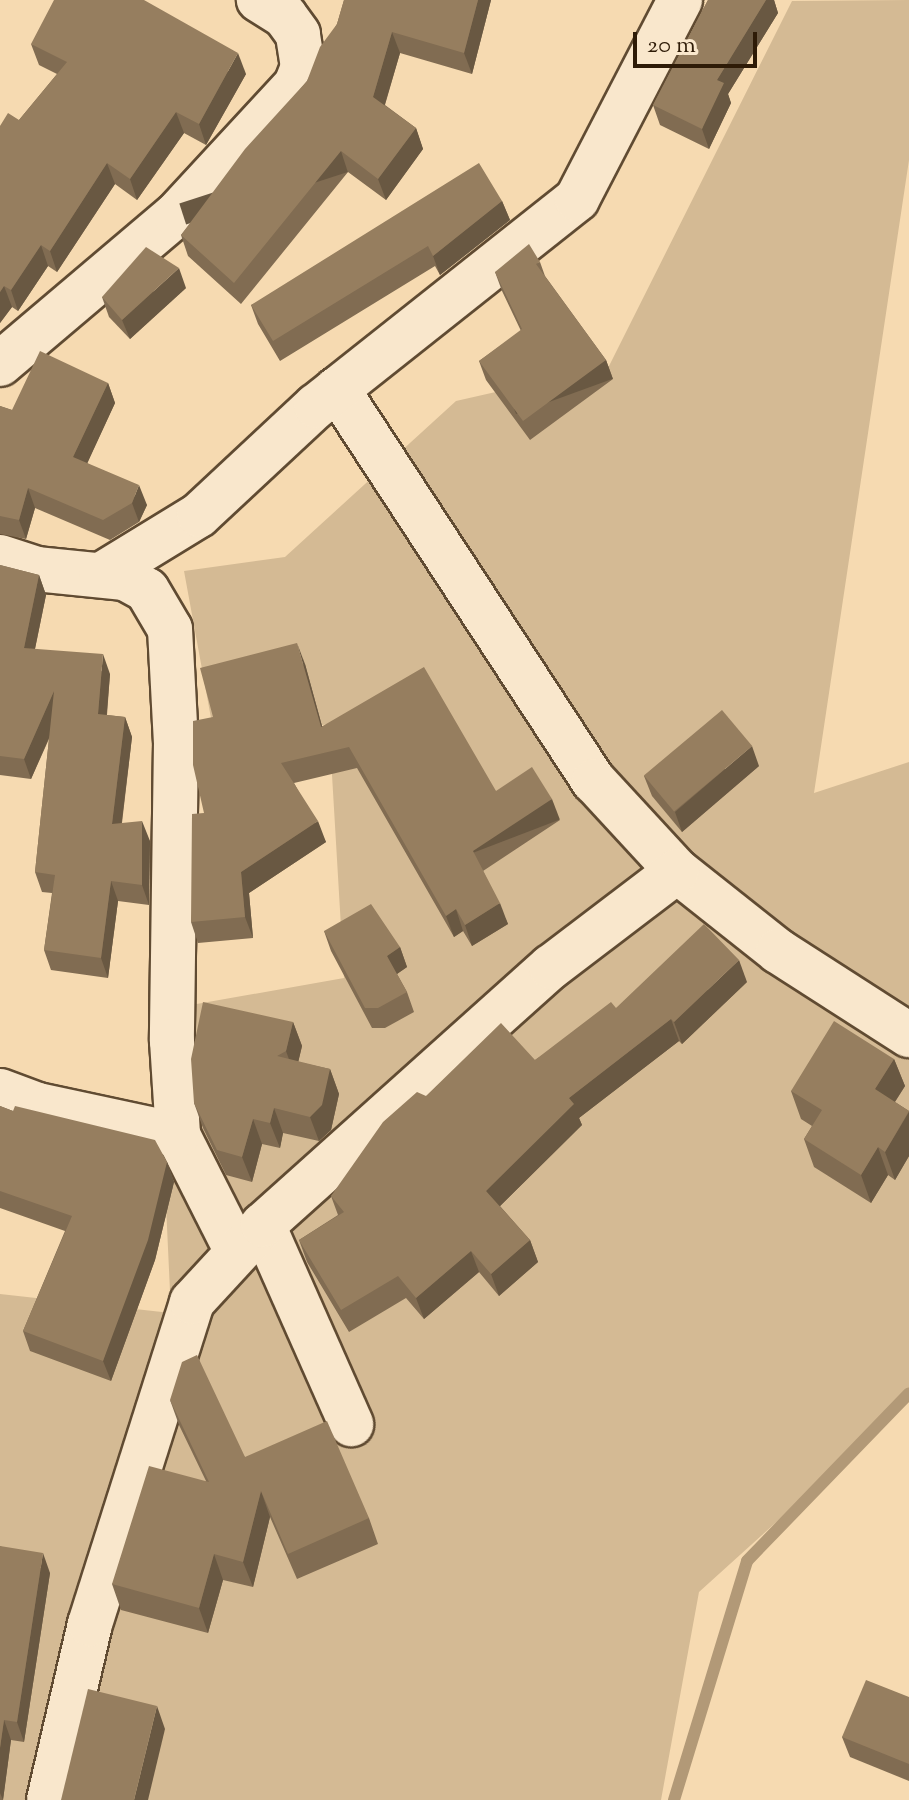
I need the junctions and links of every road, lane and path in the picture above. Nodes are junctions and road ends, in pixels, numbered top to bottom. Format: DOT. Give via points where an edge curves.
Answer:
graph roads {
  1 [pos="259,0"];
  2 [pos="680,0"];
  3 [pos="0,364"];
  4 [pos="337,389"];
  5 [pos="0,557"];
  6 [pos="101,575"];
  7 [pos="677,871"];
  8 [pos="909,1035"];
  9 [pos="0,1091"];
  10 [pos="178,1135"];
  11 [pos="250,1238"];
  12 [pos="351,1424"];
  13 [pos="49,1800"];
  1 -- 3 [label="street" via="285,16 298,34 303,67 296,85 176,215"];
  2 -- 4 [label="street" via="577,199"];
  4 -- 6 [label="street" via="199,515"];
  4 -- 7 [label="street" via="594,781"];
  5 -- 6 [label="street" via="49,571"];
  6 -- 10 [label="street" via="147,590 162,608 173,650 172,1041"];
  7 -- 8 [label="street" via="778,951"];
  7 -- 11 [label="street" via="551,967"];
  9 -- 10 [label="street" via="38,1105"];
  10 -- 11 [label="street"];
  11 -- 12 [label="street"];
  11 -- 13 [label="street" via="192,1302 90,1624"];
}
